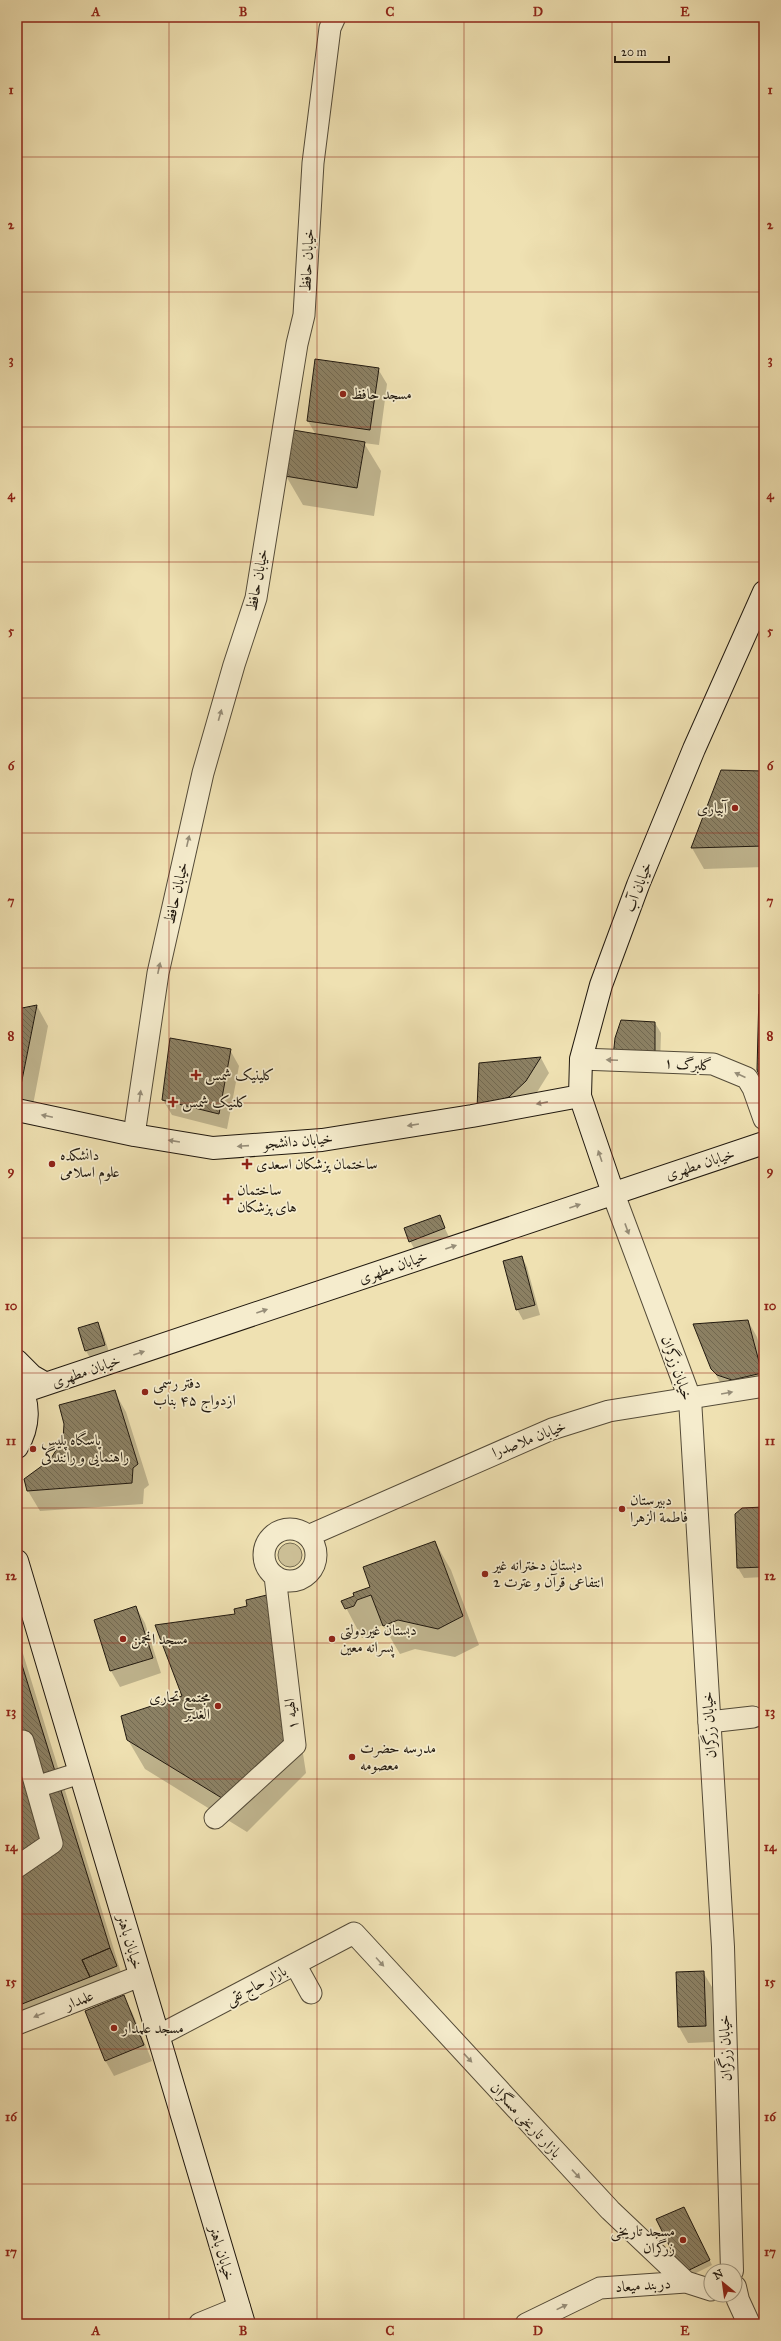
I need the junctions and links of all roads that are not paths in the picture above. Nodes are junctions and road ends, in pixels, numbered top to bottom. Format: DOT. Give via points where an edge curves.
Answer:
graph roads {
  1 [pos="335,17"];
  2 [pos="764,592"];
  3 [pos="581,1059"];
  4 [pos="580,1096"];
  5 [pos="17,1110"];
  6 [pos="764,1120"];
  7 [pos="134,1135"];
  8 [pos="764,1143"];
  9 [pos="613,1193"];
  10 [pos="17,1361"];
  11 [pos="46,1384"];
  12 [pos="764,1386"];
  13 [pos="20,1387"];
  14 [pos="690,1400"];
  15 [pos="17,1447"];
  16 [pos="308,1536"];
  17 [pos="17,1561"];
  18 [pos="275,1576"];
  19 [pos="753,1717"];
  20 [pos="709,1722"];
  21 [pos="17,1746"];
  22 [pos="80,1773"];
  23 [pos="36,1787"];
  24 [pos="215,1818"];
  25 [pos="17,1868"];
  26 [pos="354,1933"];
  27 [pos="294,1964"];
  28 [pos="140,1976"];
  29 [pos="311,1993"];
  30 [pos="17,2024"];
  31 [pos="158,2036"];
  32 [pos="732,2263"];
  33 [pos="686,2282"];
  34 [pos="703,2287"];
  35 [pos="737,2303"];
  36 [pos="241,2316"];
  37 [pos="200,2324"];
  38 [pos="526,2324"];
  39 [pos="749,2324"];
  7 -- 1 [label="street, خیابان حافظ, one-way" via="158,973 202,780 234,665 256,598 297,344 304,315 313,163 330,28"];
  2 -- 3 [label="main road, خیابان آب" via="694,749 638,885 601,985"];
  3 -- 4 [label="main road, خیابان آب"];
  6 -- 3 [label="street, گلبرگ ۱, one-way" via="748,1078 713,1064"];
  4 -- 7 [label="main road, خیابان دانشجو, one-way" via="322,1140 213,1148"];
  9 -- 4 [label="main road, خیابان آب, one-way"];
  7 -- 5 [label="main road, خیابان دانشجو, one-way"];
  8 -- 9 [label="main road, خیابان مطهری"];
  11 -- 9 [label="main road, خیابان مطهری, one-way"];
  9 -- 14 [label="main road, خیابان زرگران, one-way"];
  10 -- 11 [label="main road" via="32,1376"];
  11 -- 13 [label="main road, خیابان مطهری"];
  14 -- 12 [label="street, خیابان ملاصدرا, one-way"];
  13 -- 15 [label="main road" via="27,1418"];
  14 -- 16 [label="street, خیابان ملاصدرا" via="609,1411 552,1429 467,1464"];
  14 -- 20 [label="main road, خیابان زرگران"];
  16 -- 18 [label="street" via="316,1550 315,1563 309,1573 289,1581"];
  16 -- 18 [label="street" via="292,1529 283,1530 270,1539 264,1553 265,1560"];
  17 -- 22 [label="main road, خیابان باهنر"];
  18 -- 24 [label="street, الهیه ۱" via="295,1745"];
  19 -- 20 [label="street"];
  20 -- 32 [label="main road, خیابان زرگران" via="723,1947"];
  21 -- 23 [label="street" via="23,1741"];
  22 -- 23 [label="street"];
  22 -- 28 [label="main road, خیابان باهنر"];
  23 -- 25 [label="street" via="52,1843"];
  26 -- 27 [label="street, بازار حاج تقی"];
  26 -- 33 [label="street, بازار تاریخی مسگران, one-way" via="610,2210"];
  27 -- 29 [label="street"];
  27 -- 31 [label="street, بازار حاج تقی"];
  28 -- 30 [label="street, علمدار, one-way"];
  28 -- 31 [label="main road, خیابان باهنر"];
  31 -- 36 [label="main road, خیابان باهنر"];
  33 -- 34 [label="street, بازار تاریخی مسگران"];
  38 -- 33 [label="street, دربند میعاد, one-way" via="600,2288"];
  35 -- 39 [label="main road"];
  36 -- 37 [label="main road"];
}
